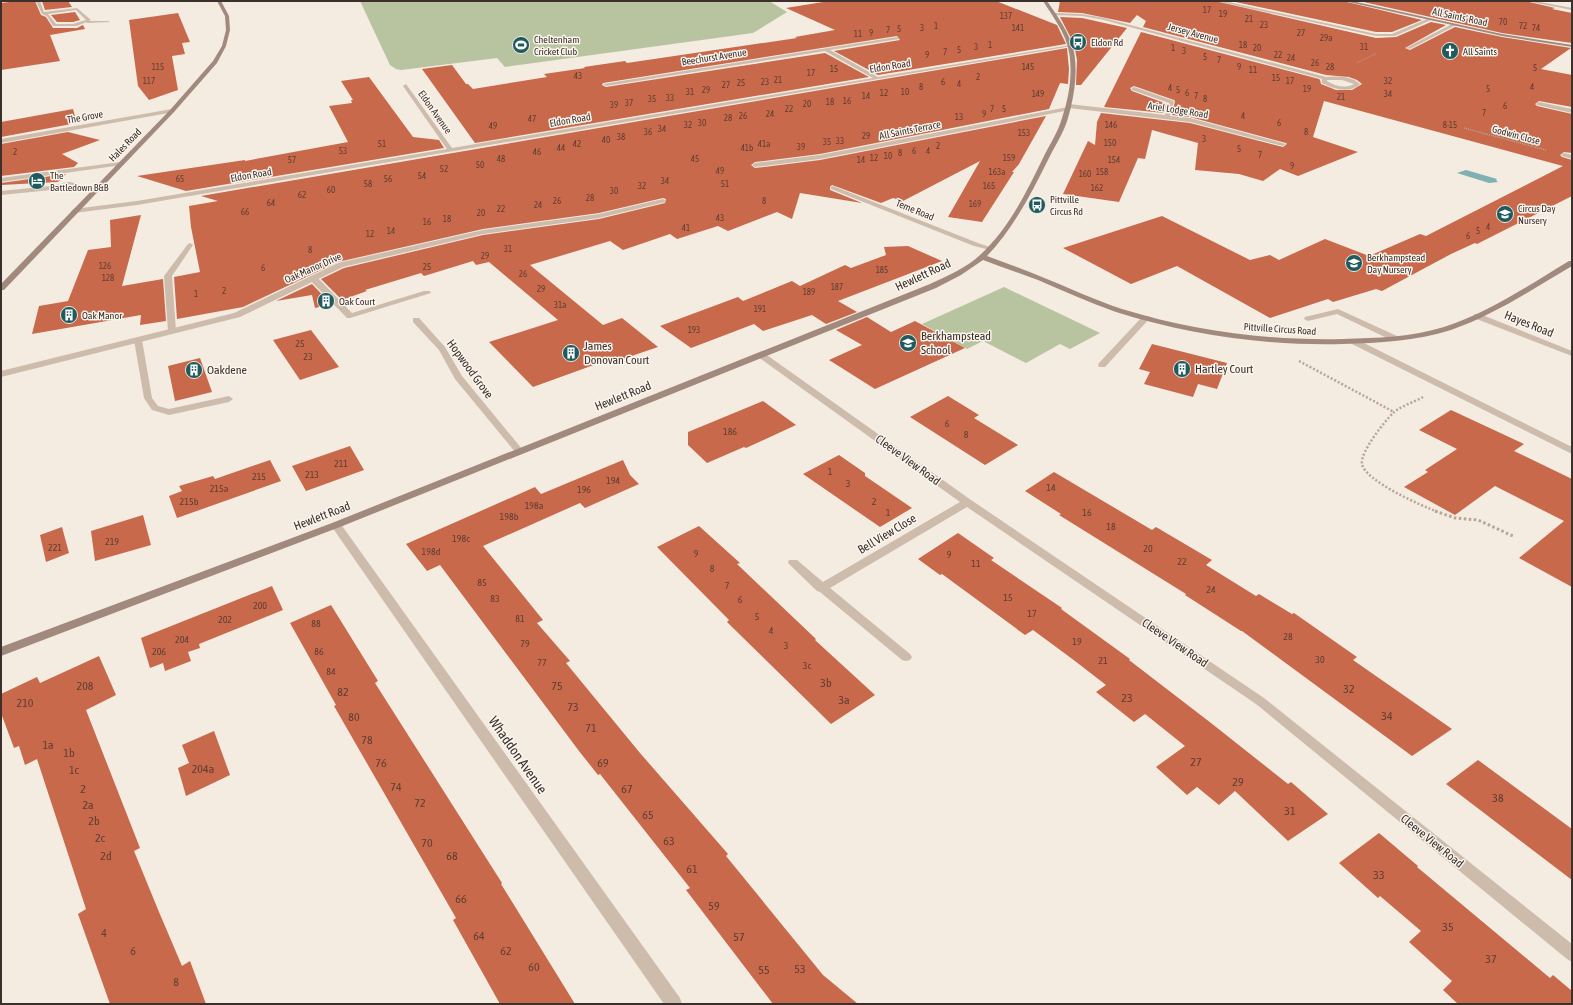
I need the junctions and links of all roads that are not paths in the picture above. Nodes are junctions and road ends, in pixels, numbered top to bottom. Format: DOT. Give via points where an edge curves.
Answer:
graph roads {
  1 [pos="38,1"];
  2 [pos="219,1"];
  3 [pos="1045,1"];
  4 [pos="1218,1"];
  5 [pos="1346,1"];
  6 [pos="1528,1"];
  7 [pos="1572,10"];
  8 [pos="43,13"];
  9 [pos="1054,14"];
  10 [pos="1429,20"];
  11 [pos="87,22"];
  12 [pos="108,22"];
  13 [pos="1454,25"];
  14 [pos="896,38"];
  15 [pos="1070,46"];
  16 [pos="1572,46"];
  17 [pos="1408,48"];
  18 [pos="825,49"];
  19 [pos="876,78"];
  20 [pos="1326,79"];
  21 [pos="606,84"];
  22 [pos="406,86"];
  23 [pos="1134,89"];
  24 [pos="1539,104"];
  25 [pos="1068,107"];
  26 [pos="172,111"];
  27 [pos="1572,111"];
  28 [pos="1167,117"];
  29 [pos="1,141"];
  30 [pos="1284,144"];
  31 [pos="450,149"];
  32 [pos="1564,155"];
  33 [pos="1572,157"];
  34 [pos="120,164"];
  35 [pos="755,165"];
  36 [pos="1,180"];
  37 [pos="96,188"];
  38 [pos="833,188"];
  39 [pos="1,193"];
  40 [pos="664,201"];
  41 [pos="74,211"];
  42 [pos="190,245"];
  43 [pos="990,248"];
  44 [pos="982,257"];
  45 [pos="1572,263"];
  46 [pos="313,278"];
  47 [pos="1,288"];
  48 [pos="427,293"];
  49 [pos="1477,316"];
  50 [pos="1146,318"];
  51 [pos="1308,319"];
  52 [pos="416,320"];
  53 [pos="172,331"];
  54 [pos="1394,338"];
  55 [pos="138,340"];
  56 [pos="1353,342"];
  57 [pos="1572,354"];
  58 [pos="762,355"];
  59 [pos="1102,365"];
  60 [pos="1,374"];
  61 [pos="229,398"];
  62 [pos="519,451"];
  63 [pos="1572,451"];
  64 [pos="967,502"];
  65 [pos="336,524"];
  66 [pos="793,564"];
  67 [pos="821,588"];
  68 [pos="1,652"];
  69 [pos="906,657"];
  70 [pos="1572,954"];
  71 [pos="674,1004"];
  1 -- 8 [label="street"];
  2 -- 26 [label="street, Hales Road" via="228,23 224,46 208,70"];
  3 -- 9 [label="street, Hewlett Road"];
  4 -- 10 [label="street" via="1376,35 1393,35"];
  5 -- 10 [label="street, All Saints' Road"];
  6 -- 7 [label="street"];
  8 -- 11 [label="street" via="48,15 55,25 66,26"];
  8 -- 11 [label="street" via="77,9 89,20"];
  9 -- 15 [label="street, Hewlett Road"];
  9 -- 20 [label="street, Jersey Avenue" via="1104,19"];
  10 -- 13 [label="street, All Saints' Road"];
  11 -- 12 [label="street"];
  13 -- 16 [label="street, All Saints' Road"];
  13 -- 17 [label="street"];
  14 -- 18 [label="street, Beechurst Avenue"];
  15 -- 19 [label="street, Eldon Road"];
  15 -- 25 [label="street, Hewlett Road" via="1073,75"];
  18 -- 19 [label="street"];
  18 -- 21 [label="street, Beechurst Avenue"];
  19 -- 31 [label="street, Eldon Road"];
  20 -- 20 [label="street, Jersey Avenue" via="1324,80 1327,84 1338,87 1350,88 1357,84 1341,78"];
  22 -- 31 [label="street, Eldon Avenue"];
  23 -- 28 [label="street" via="1172,102"];
  24 -- 27 [label="street"];
  25 -- 28 [label="street, Ariel Lodge Road"];
  25 -- 35 [label="street, All Saints Terrace" via="820,157"];
  25 -- 43 [label="street, Hewlett Road" via="1039,173 1009,224"];
  26 -- 29 [label="street, The Grove"];
  26 -- 34 [label="street, Hales Road"];
  28 -- 30 [label="street, Ariel Lodge Road" via="1200,122"];
  31 -- 41 [label="street, Eldon Road" via="137,203"];
  32 -- 33 [label="street"];
  34 -- 36 [label="street"];
  34 -- 37 [label="street, Hales Road"];
  37 -- 39 [label="street" via="68,184"];
  37 -- 41 [label="street, Hales Road"];
  38 -- 43 [label="street, Teme Road" via="976,245"];
  40 -- 46 [label="street, Oak Manor Drive" via="599,216 483,232 341,265"];
  41 -- 47 [label="street, Hales Road"];
  42 -- 53 [label="street" via="168,276"];
  43 -- 44 [label="street, Hewlett Road"];
  44 -- 50 [label="street, Pittville Circus Road" via="1077,295"];
  44 -- 58 [label="street, Hewlett Road" via="933,286"];
  45 -- 49 [label="street, Pittville Circus Road"];
  46 -- 48 [label="street" via="350,316"];
  46 -- 53 [label="street, Oak Manor Drive" via="237,315"];
  49 -- 54 [label="street, Pittville Circus Road" via="1437,331"];
  49 -- 57 [label="street, Hayes Road"];
  50 -- 56 [label="street, Pittville Circus Road" via="1258,339"];
  50 -- 59 [label="street"];
  51 -- 54 [label="street" via="1338,311"];
  52 -- 62 [label="street, Hopwood Grove" via="442,349 458,377"];
  53 -- 55 [label="street, Oak Manor Drive"];
  54 -- 56 [label="street, Pittville Circus Road"];
  55 -- 60 [label="street, Oak Manor Drive"];
  55 -- 61 [label="street" via="148,398 155,408 169,412"];
  56 -- 63 [label="street"];
  58 -- 62 [label="street, Hewlett Road"];
  58 -- 64 [label="street, Cleeve View Road"];
  62 -- 65 [label="street, Hewlett Road"];
  64 -- 67 [label="street, Bell View Close"];
  64 -- 70 [label="street, Cleeve View Road" via="1260,701"];
  65 -- 68 [label="street, Hewlett Road"];
  65 -- 71 [label="street, Whaddon Avenue"];
  66 -- 67 [label="street"];
  67 -- 69 [label="street"];
}
